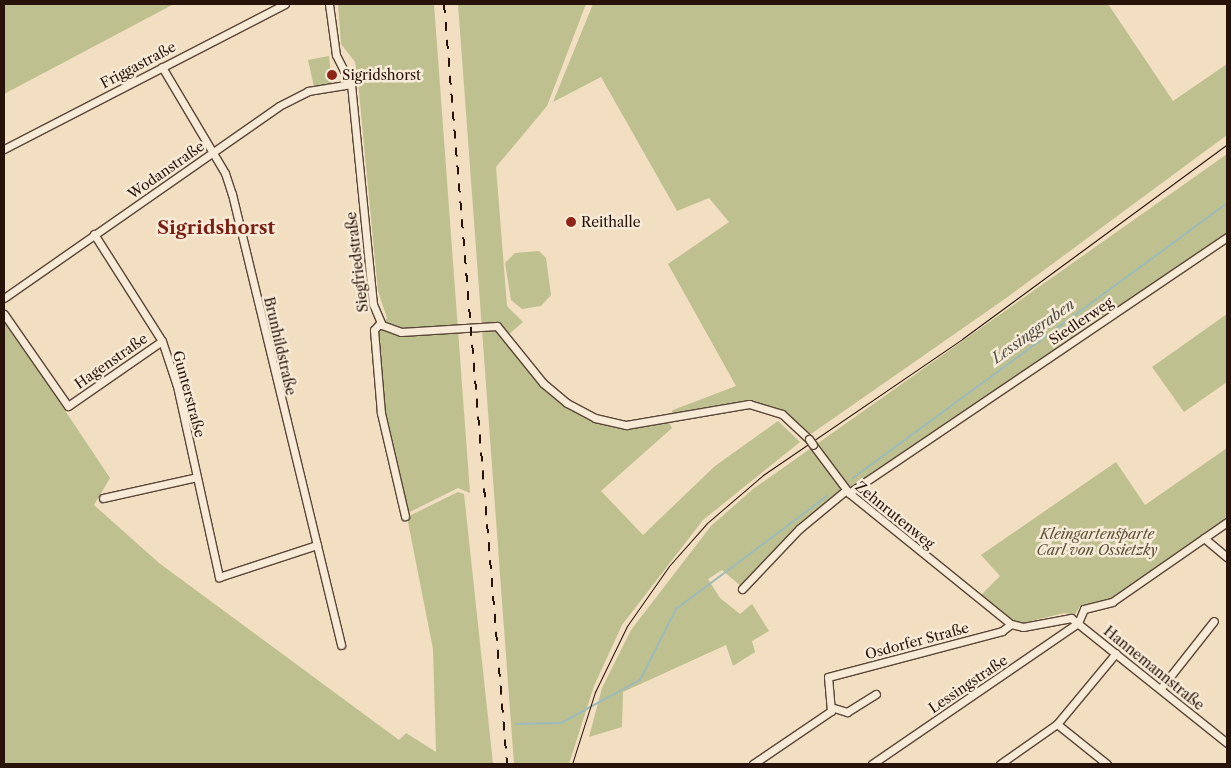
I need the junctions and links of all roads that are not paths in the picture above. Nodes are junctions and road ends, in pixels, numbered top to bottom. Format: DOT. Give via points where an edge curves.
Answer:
graph roads {
  1 [pos="285,4"];
  2 [pos="329,4"];
  3 [pos="162,67"];
  4 [pos="351,84"];
  5 [pos="4,149"];
  6 [pos="213,153"];
  7 [pos="94,234"];
  8 [pos="1227,236"];
  9 [pos="4,298"];
  10 [pos="4,314"];
  11 [pos="380,323"];
  12 [pos="162,341"];
  13 [pos="197,477"];
  14 [pos="847,492"];
  15 [pos="103,498"];
  16 [pos="405,516"];
  17 [pos="1227,522"];
  18 [pos="1204,538"];
  19 [pos="317,544"];
  20 [pos="1227,557"];
  21 [pos="742,589"];
  22 [pos="1214,621"];
  23 [pos="1011,624"];
  24 [pos="1078,624"];
  25 [pos="341,645"];
  26 [pos="1116,653"];
  27 [pos="1161,688"];
  28 [pos="876,694"];
  29 [pos="834,708"];
  30 [pos="1057,724"];
  31 [pos="1227,742"];
  32 [pos="753,764"];
  33 [pos="872,764"];
  34 [pos="1000,764"];
  35 [pos="1107,764"];
  1 -- 3 [label="street, Friggastraße"];
  2 -- 4 [label="street, Siegfriedstraße" via="336,56"];
  3 -- 5 [label="street, Friggastraße"];
  3 -- 6 [label="street, Brunhildstraße"];
  4 -- 6 [label="street, Wodanstraße" via="308,91"];
  4 -- 11 [label="street, Siegfriedstraße" via="373,304"];
  6 -- 7 [label="street, Wodanstraße"];
  6 -- 19 [label="street, Brunhildstraße" via="232,194"];
  7 -- 9 [label="street, Wodanstraße"];
  7 -- 12 [label="street, Gunterstraße"];
  8 -- 14 [label="street, Siedlerweg"];
  10 -- 12 [label="street, Hagenstraße" via="68,406"];
  11 -- 14 [label="street, Zehnrutenweg" via="401,332 497,326 543,383 567,404 595,418 626,425 749,404 782,414 811,442"];
  11 -- 16 [label="street, Siegfriedstraße" via="374,330 381,414"];
  12 -- 13 [label="street, Gunterstraße"];
  13 -- 15 [label="street"];
  13 -- 19 [label="street, Gunterstraße" via="219,578"];
  14 -- 21 [label="street, Siedlerweg" via="799,529"];
  14 -- 23 [label="street, Zehnrutenweg"];
  17 -- 18 [label="street"];
  18 -- 20 [label="street"];
  18 -- 24 [label="street" via="1112,602 1084,609"];
  19 -- 25 [label="street, Brunhildstraße"];
  22 -- 27 [label="street"];
  23 -- 24 [label="street, Hannemannstraße" via="1023,627 1064,616"];
  23 -- 29 [label="street, Osdorfer Straße" via="1002,631 828,677"];
  24 -- 26 [label="street, Hannemannstraße"];
  24 -- 33 [label="street, Lessingstraße"];
  26 -- 27 [label="street, Hannemannstraße"];
  26 -- 30 [label="street"];
  27 -- 31 [label="street, Hannemannstraße"];
  28 -- 29 [label="street" via="847,712"];
  29 -- 32 [label="street"];
  30 -- 34 [label="street"];
  30 -- 35 [label="street"];
}
